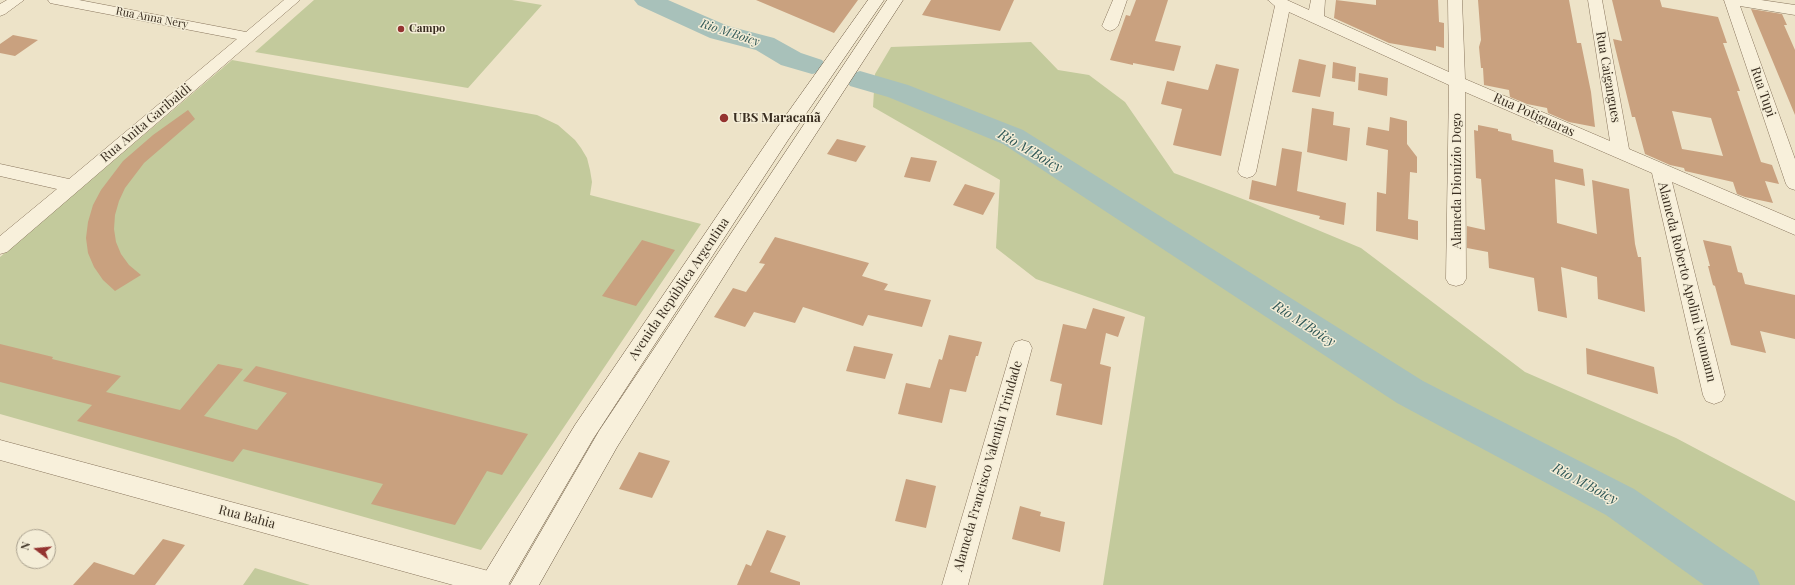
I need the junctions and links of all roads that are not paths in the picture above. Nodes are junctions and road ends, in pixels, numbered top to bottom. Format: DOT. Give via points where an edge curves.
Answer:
graph roads {
  1 [pos="17,0"];
  2 [pos="55,0"];
  3 [pos="293,0"];
  4 [pos="876,0"];
  5 [pos="895,0"];
  6 [pos="1120,0"];
  7 [pos="1318,0"];
  8 [pos="1455,0"];
  9 [pos="1595,0"];
  10 [pos="1733,0"];
  11 [pos="1279,2"];
  12 [pos="1795,10"];
  13 [pos="0,11"];
  14 [pos="1316,19"];
  15 [pos="1110,26"];
  16 [pos="249,37"];
  17 [pos="1458,82"];
  18 [pos="1621,153"];
  19 [pos="0,170"];
  20 [pos="1660,170"];
  21 [pos="1247,172"];
  22 [pos="1795,184"];
  23 [pos="72,186"];
  24 [pos="1795,228"];
  25 [pos="0,247"];
  26 [pos="1456,279"];
  27 [pos="1022,348"];
  28 [pos="1714,395"];
  29 [pos="0,450"];
  30 [pos="494,585"];
  31 [pos="524,585"];
  32 [pos="955,585"];
  1 -- 13 [label="street"];
  2 -- 16 [label="street, Rua Anna Nery"];
  3 -- 16 [label="street, Rua Anita Garibaldi"];
  4 -- 30 [label="main road, Avenida República Argentina" via="781,136 584,432"];
  5 -- 31 [label="main road, Avenida República Argentina" via="608,439"];
  6 -- 15 [label="street"];
  7 -- 14 [label="street"];
  8 -- 17 [label="street, Alameda Dionízio Dogo"];
  9 -- 18 [label="street, Rua Caigangues"];
  10 -- 12 [label="street, Rua Tupi"];
  10 -- 22 [label="street, Rua Tupi"];
  11 -- 14 [label="street, Rua Potiguaras"];
  11 -- 21 [label="street"];
  14 -- 17 [label="street, Rua Potiguaras"];
  16 -- 23 [label="street, Rua Anita Garibaldi"];
  17 -- 18 [label="street, Rua Potiguaras"];
  17 -- 26 [label="street, Alameda Dionízio Dogo"];
  18 -- 20 [label="street, Rua Potiguaras"];
  19 -- 23 [label="street"];
  20 -- 24 [label="street, Rua Potiguaras"];
  20 -- 28 [label="street, Alameda Roberto Apolini Neumann"];
  23 -- 25 [label="street, Rua Anita Garibaldi"];
  27 -- 32 [label="street, Alameda Francisco Valentin Trindade"];
  29 -- 30 [label="street, Rua Bahia"];
}
